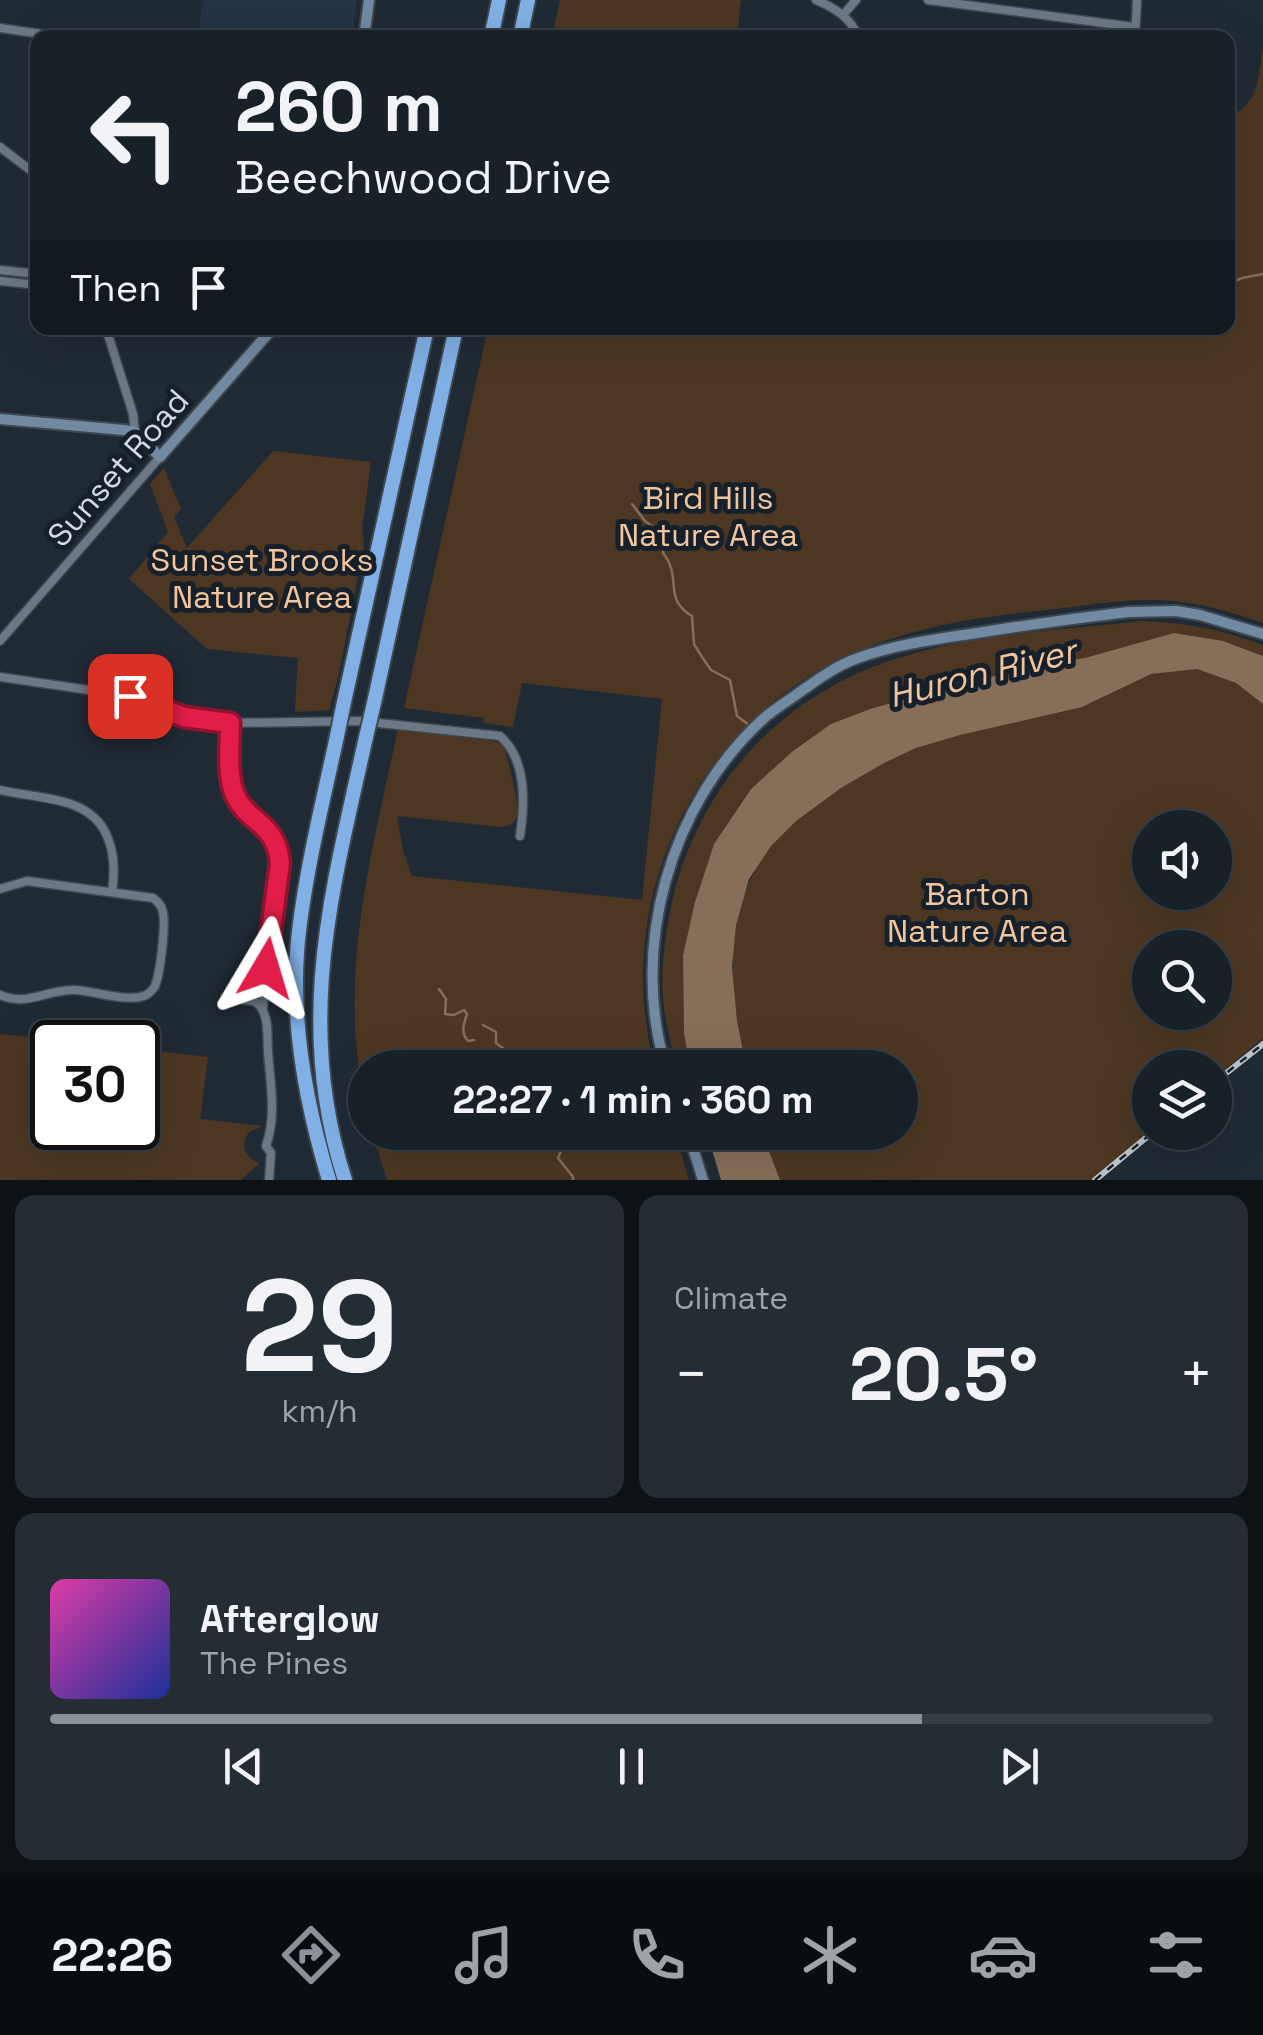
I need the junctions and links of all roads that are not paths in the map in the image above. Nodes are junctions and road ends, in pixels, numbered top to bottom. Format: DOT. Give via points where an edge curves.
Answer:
graph roads {
  1 [pos="368,0"];
  2 [pos="499,0"];
  3 [pos="528,0"];
  4 [pos="816,0"];
  5 [pos="856,0"];
  6 [pos="928,0"];
  7 [pos="1137,0"];
  8 [pos="843,15"];
  9 [pos="1134,26"];
  10 [pos="0,28"];
  11 [pos="365,30"];
  12 [pos="493,30"];
  13 [pos="522,30"];
  14 [pos="856,30"];
  15 [pos="1135,30"];
  16 [pos="30,32"];
  17 [pos="0,146"];
  18 [pos="30,170"];
  19 [pos="0,270"];
  20 [pos="30,273"];
  21 [pos="0,281"];
  22 [pos="30,284"];
  23 [pos="108,335"];
  24 [pos="267,335"];
  25 [pos="425,335"];
  26 [pos="454,335"];
  27 [pos="0,418"];
  28 [pos="135,432"];
  29 [pos="160,457"];
  30 [pos="1263,634"];
  31 [pos="0,641"];
  32 [pos="0,677"];
  33 [pos="230,723"];
  34 [pos="0,790"];
  35 [pos="520,836"];
  36 [pos="0,889"];
  37 [pos="112,892"];
  38 [pos="0,995"];
  39 [pos="244,1000"];
  40 [pos="263,1009"];
  41 [pos="662,1050"];
  42 [pos="694,1150"];
  43 [pos="270,1180"];
  44 [pos="329,1180"];
  45 [pos="345,1180"];
  46 [pos="704,1180"];
  1 -- 11 [label="street"];
  2 -- 12 [label="highway"];
  3 -- 13 [label="highway"];
  4 -- 8 [label="street"];
  5 -- 8 [label="street"];
  6 -- 9 [label="street"];
  7 -- 9 [label="street"];
  8 -- 14 [label="street"];
  9 -- 15 [label="street"];
  10 -- 16 [label="street"];
  17 -- 18 [label="street"];
  19 -- 20 [label="street"];
  21 -- 22 [label="street"];
  23 -- 28 [label="street"];
  24 -- 29 [label="street, Sunset Road"];
  25 -- 44 [label="highway, bridge" via="298,934 300,1048"];
  26 -- 45 [label="highway, bridge" via="322,952 320,1056"];
  27 -- 28 [label="street"];
  28 -- 29 [label="street"];
  29 -- 31 [label="street, Sunset Road"];
  30 -- 41 [label="street" via="1200,615 1128,612 918,642 856,658 820,678 764,718 693,812 661,900 651,978"];
  32 -- 33 [label="street" via="130,696 184,717"];
  33 -- 35 [label="street" via="360,721 500,736 516,760 524,795"];
  33 -- 40 [label="street" via="234,792 279,852"];
  34 -- 37 [label="street" via="55,800 97,818 114,854"];
  36 -- 37 [label="street" via="27,880"];
  37 -- 38 [label="street" via="153,898 162,907 157,976 149,994 54,990 26,1000"];
  39 -- 40 [label="street"];
  40 -- 43 [label="street" via="273,1106 266,1146"];
  42 -- 46 [label="street"];
}
